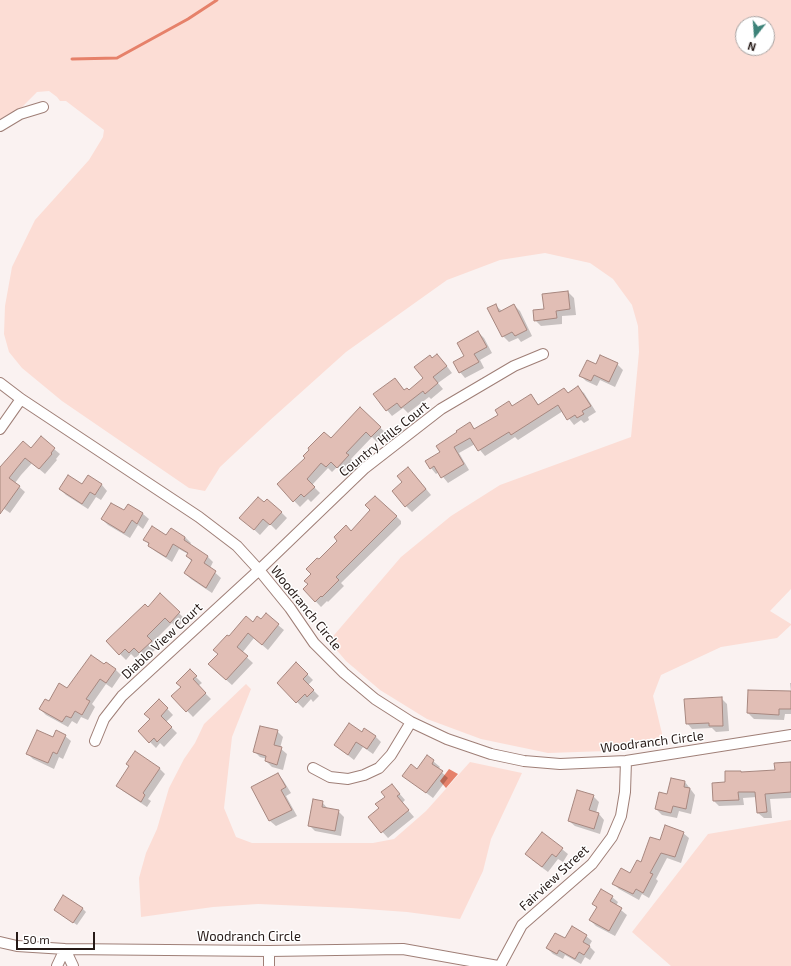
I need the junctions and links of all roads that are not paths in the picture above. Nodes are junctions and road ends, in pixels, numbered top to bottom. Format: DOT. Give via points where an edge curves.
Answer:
graph roads {
  1 [pos="43,107"];
  2 [pos="0,126"];
  3 [pos="543,354"];
  4 [pos="0,383"];
  5 [pos="22,399"];
  6 [pos="0,429"];
  7 [pos="259,570"];
  8 [pos="411,722"];
  9 [pos="791,734"];
  10 [pos="95,741"];
  11 [pos="626,761"];
  12 [pos="313,768"];
  13 [pos="0,942"];
  14 [pos="65,949"];
  15 [pos="269,951"];
  16 [pos="57,966"];
  17 [pos="73,966"];
  18 [pos="269,966"];
  19 [pos="499,966"];
  1 -- 2 [label="street" via="20,114"];
  3 -- 7 [label="street, Country Hills Court" via="514,366 424,422 365,468"];
  4 -- 5 [label="street, Woodranch Circle"];
  5 -- 6 [label="street"];
  5 -- 7 [label="street, Woodranch Circle" via="199,517 237,546"];
  7 -- 8 [label="street, Woodranch Circle" via="314,643 375,699"];
  7 -- 10 [label="street, Diablo View Court" via="122,696 104,719"];
  8 -- 11 [label="street, Woodranch Circle" via="447,739 491,754 524,761 560,764"];
  8 -- 12 [label="street" via="391,755 379,768 348,779 330,777"];
  9 -- 11 [label="street, Woodranch Circle"];
  11 -- 19 [label="street, Fairview Street" via="621,816 612,837 592,864 522,925"];
  13 -- 14 [label="street, Woodranch Circle" via="17,946"];
  14 -- 15 [label="street, Woodranch Circle"];
  14 -- 16 [label="street"];
  14 -- 17 [label="street"];
  15 -- 18 [label="street"];
  15 -- 19 [label="street, Woodranch Circle" via="403,949"];
}
